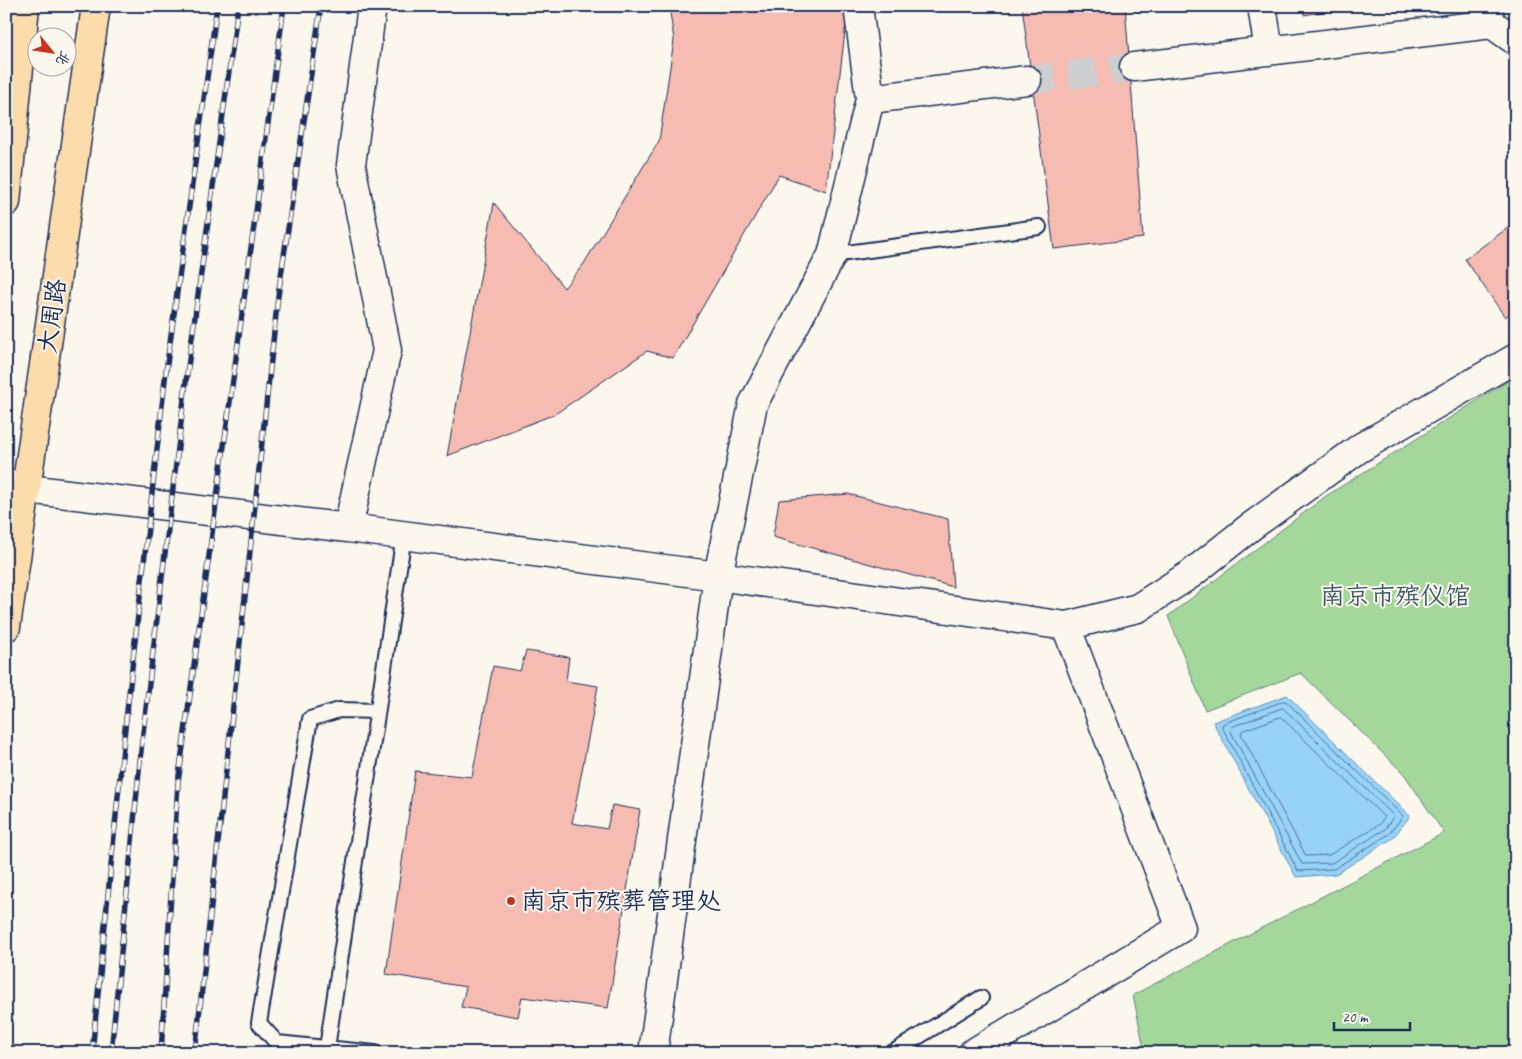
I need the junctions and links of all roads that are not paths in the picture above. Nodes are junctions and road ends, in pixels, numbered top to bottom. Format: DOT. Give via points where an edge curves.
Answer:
graph roads {
  1 [pos="24,6"];
  2 [pos="96,6"];
  3 [pos="372,6"];
  4 [pos="858,6"];
  5 [pos="1262,6"];
  6 [pos="1489,15"];
  7 [pos="1516,41"];
  8 [pos="1269,51"];
  9 [pos="1134,67"];
  10 [pos="1027,80"];
  11 [pos="870,99"];
  12 [pos="6,202"];
  13 [pos="1039,228"];
  14 [pos="832,255"];
  15 [pos="1516,358"];
  16 [pos="16,486"];
  17 [pos="348,528"];
  18 [pos="404,535"];
  19 [pos="718,576"];
  20 [pos="1066,626"];
  21 [pos="6,627"];
  22 [pos="377,711"];
  23 [pos="981,998"];
  24 [pos="327,1048"];
  25 [pos="375,1053"];
  26 [pos="653,1053"];
  27 [pos="892,1053"];
  28 [pos="973,1053"];
  1 -- 12 [label="main road"];
  2 -- 16 [label="main road, 大周路"];
  3 -- 17 [label="street" via="351,165 387,350"];
  4 -- 11 [label="street"];
  5 -- 8 [label="street"];
  6 -- 7 [label="street"];
  6 -- 8 [label="street"];
  8 -- 9 [label="street"];
  10 -- 11 [label="street"];
  11 -- 14 [label="street"];
  13 -- 14 [label="lane"];
  14 -- 19 [label="street" via="753,404"];
  15 -- 20 [label="street" via="1360,448 1248,528 1191,574 1138,608"];
  16 -- 17 [label="street"];
  16 -- 21 [label="main road, 大周路"];
  17 -- 18 [label="street"];
  18 -- 19 [label="street"];
  18 -- 22 [label="lane"];
  19 -- 20 [label="street"];
  19 -- 26 [label="street"];
  20 -- 28 [label="street" via="1181,928"];
  22 -- 24 [label="lane"];
  22 -- 24 [label="lane" via="339,710 310,719 259,1023 277,1043"];
  23 -- 27 [label="lane"];
  24 -- 25 [label="lane"];
}
